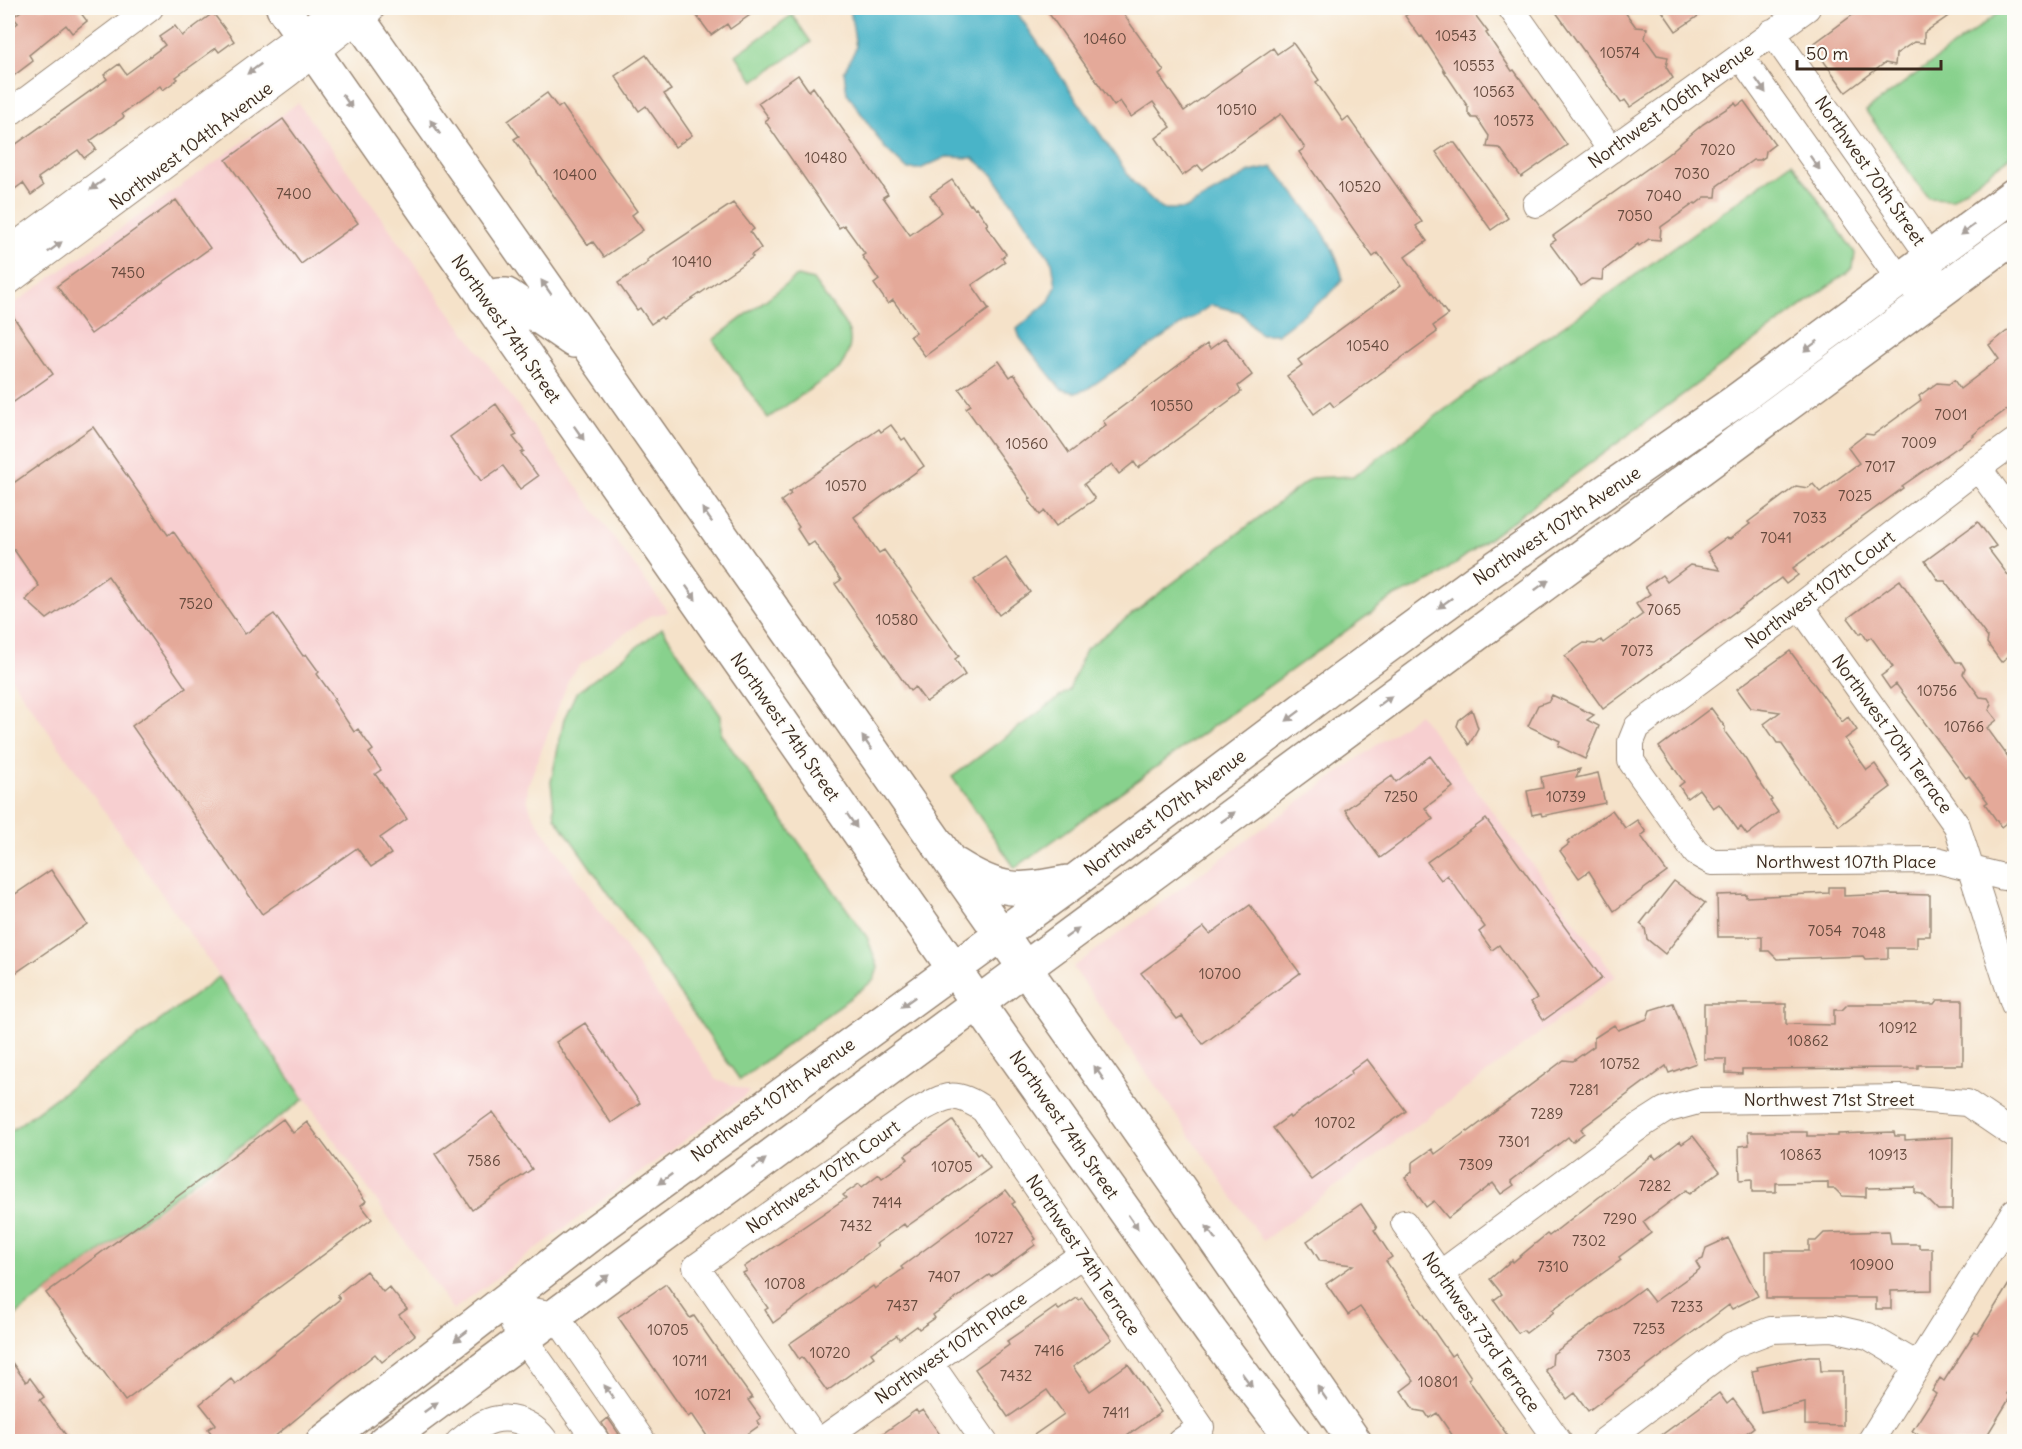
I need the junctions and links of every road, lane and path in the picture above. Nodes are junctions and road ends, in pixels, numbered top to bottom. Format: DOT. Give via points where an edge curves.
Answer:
graph roads {
  1 [pos="283,8"];
  2 [pos="1511,8"];
  3 [pos="1807,8"];
  4 [pos="354,10"];
  5 [pos="135,12"];
  6 [pos="1772,32"];
  7 [pos="308,43"];
  8 [pos="1740,56"];
  9 [pos="1814,92"];
  10 [pos="8,114"];
  11 [pos="1782,115"];
  12 [pos="1611,150"];
  13 [pos="2014,195"];
  14 [pos="1536,204"];
  15 [pos="2014,237"];
  16 [pos="8,251"];
  17 [pos="1930,257"];
  18 [pos="1900,280"];
  19 [pos="8,282"];
  20 [pos="1932,297"];
  21 [pos="485,299"];
  22 [pos="592,354"];
  23 [pos="2014,442"];
  24 [pos="1978,468"];
  25 [pos="2014,517"];
  26 [pos="1800,606"];
  27 [pos="949,860"];
  28 [pos="1712,862"];
  29 [pos="1972,869"];
  30 [pos="2014,874"];
  31 [pos="1076,880"];
  32 [pos="1001,934"];
  33 [pos="955,968"];
  34 [pos="1024,968"];
  35 [pos="978,1002"];
  36 [pos="2014,1004"];
  37 [pos="954,1096"];
  38 [pos="2014,1135"];
  39 [pos="2014,1212"];
  40 [pos="1404,1223"];
  41 [pos="1083,1254"];
  42 [pos="1440,1274"];
  43 [pos="500,1305"];
  44 [pos="555,1315"];
  45 [pos="523,1338"];
  46 [pos="930,1363"];
  47 [pos="1917,1365"];
  48 [pos="1190,1434"];
  49 [pos="642,1441"];
  50 [pos="323,1442"];
  51 [pos="384,1442"];
  52 [pos="459,1442"];
  53 [pos="546,1442"];
  54 [pos="597,1442"];
  55 [pos="818,1442"];
  56 [pos="985,1442"];
  57 [pos="1294,1442"];
  58 [pos="1355,1442"];
  59 [pos="1559,1442"];
  60 [pos="1603,1442"];
  61 [pos="1870,1442"];
  1 -- 7 [label="main road, Northwest 74th Street"];
  2 -- 12 [label="street"];
  3 -- 6 [label="street, Northwest 106th Avenue"];
  4 -- 7 [label="street, Northwest 104th Avenue"];
  22 -- 4 [label="main road, one-way"];
  5 -- 10 [label="street"];
  6 -- 8 [label="street, Northwest 106th Avenue"];
  6 -- 9 [label="street, Northwest 70th Street"];
  7 -- 16 [label="street, Northwest 104th Avenue, one-way"];
  19 -- 7 [label="street, Northwest 104th Avenue, one-way"];
  7 -- 21 [label="main road, Northwest 74th Street, one-way"];
  8 -- 11 [label="street, one-way"];
  8 -- 12 [label="street, Northwest 106th Avenue"];
  9 -- 11 [label="street"];
  9 -- 17 [label="street, Northwest 70th Street"];
  11 -- 18 [label="street, one-way"];
  12 -- 14 [label="street, Northwest 106th Avenue"];
  13 -- 17 [label="main road, Northwest 107th Avenue, one-way"];
  15 -- 20 [label="main road, Northwest 107th Avenue"];
  17 -- 18 [label="main road, Northwest 107th Avenue"];
  17 -- 20 [label="street, Northwest 70th Street"];
  18 -- 20 [label="street"];
  18 -- 31 [label="main road, Northwest 107th Avenue, one-way" via="1695,431 1470,585"];
  34 -- 20 [label="main road, Northwest 107th Avenue, one-way"];
  21 -- 22 [label="main road" via="507,295"];
  21 -- 33 [label="main road, Northwest 74th Street, one-way"];
  27 -- 22 [label="main road, one-way"];
  23 -- 24 [label="street, Northwest 107th Court"];
  24 -- 25 [label="street"];
  24 -- 26 [label="street, Northwest 107th Court"];
  26 -- 28 [label="street, Northwest 107th Court" via="1637,727 1631,742 1631,761 1696,853"];
  26 -- 29 [label="street, Northwest 70th Terrace" via="1958,826"];
  27 -- 31 [label="main road" via="994,886 1012,889"];
  27 -- 32 [label="main road"];
  28 -- 29 [label="street, Northwest 107th Place" via="1937,860"];
  29 -- 30 [label="street, Northwest 107th Place" via="2003,877"];
  29 -- 36 [label="street, Northwest 70th Terrace"];
  31 -- 32 [label="main road, Northwest 107th Avenue"];
  32 -- 33 [label="main road, Northwest 107th Avenue"];
  32 -- 34 [label="main road"];
  33 -- 35 [label="main road, Northwest 74th Street"];
  33 -- 43 [label="main road, Northwest 107th Avenue, one-way" via="600,1227"];
  34 -- 35 [label="main road, Northwest 107th Avenue"];
  58 -- 34 [label="main road, one-way"];
  44 -- 35 [label="main road, Northwest 107th Avenue, one-way"];
  35 -- 57 [label="main road, Northwest 74th Street, one-way" via="1204,1322"];
  37 -- 41 [label="street, Northwest 74th Terrace" via="969,1099 984,1110"];
  37 -- 55 [label="street, Northwest 107th Court" via="938,1099 914,1113 696,1267"];
  38 -- 42 [label="street, Northwest 71st Street" via="1967,1103 1902,1098 1698,1101 1665,1110 1640,1126"];
  39 -- 47 [label="street"];
  40 -- 42 [label="street, Northwest 73rd Terrace"];
  41 -- 46 [label="street, Northwest 107th Place"];
  41 -- 48 [label="street, Northwest 74th Terrace"];
  42 -- 59 [label="street, Northwest 73rd Terrace"];
  43 -- 44 [label="street"];
  43 -- 45 [label="street"];
  43 -- 50 [label="main road, Northwest 107th Avenue, one-way"];
  44 -- 45 [label="main road, Northwest 107th Avenue"];
  49 -- 44 [label="street, one-way"];
  51 -- 45 [label="main road, Northwest 107th Avenue, one-way"];
  45 -- 54 [label="street"];
  46 -- 55 [label="street, Northwest 107th Place"];
  46 -- 56 [label="street"];
  47 -- 60 [label="street" via="1868,1336 1833,1328 1771,1330 1732,1345"];
  47 -- 61 [label="street"];
  52 -- 53 [label="street" via="483,1424 501,1418 517,1419 539,1431"];
}
